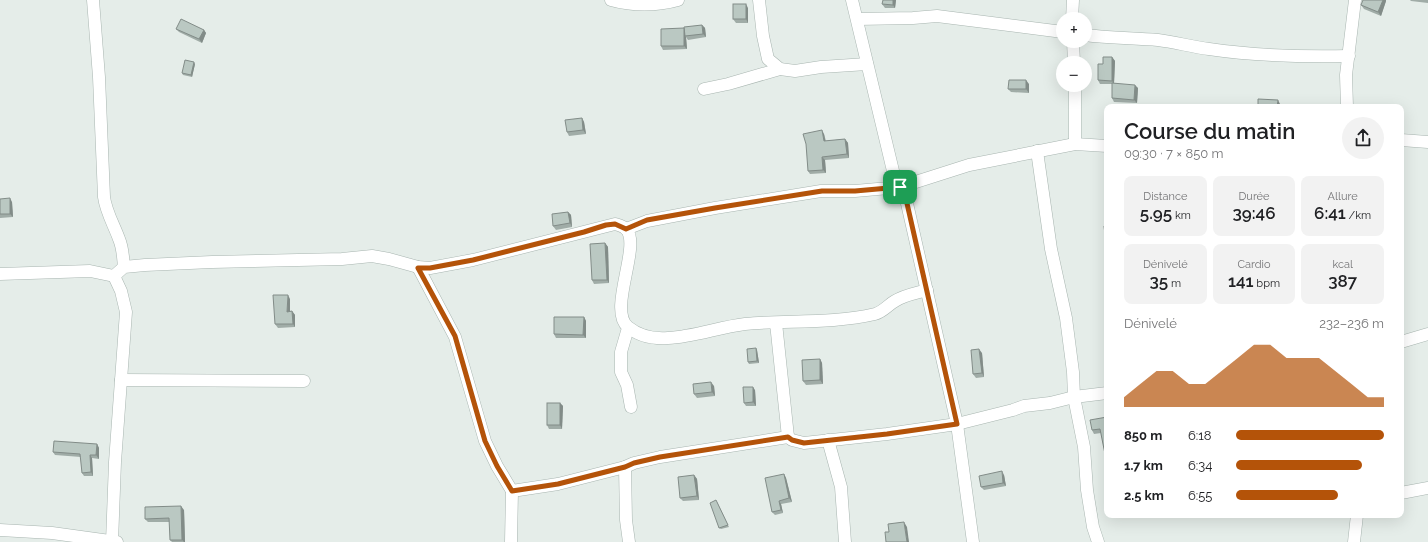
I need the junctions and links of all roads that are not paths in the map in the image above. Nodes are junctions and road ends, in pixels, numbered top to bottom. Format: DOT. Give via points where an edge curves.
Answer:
graph roads {
  1 [pos="93,0"];
  2 [pos="611,0"];
  3 [pos="678,0"];
  4 [pos="759,0"];
  5 [pos="852,0"];
  6 [pos="1073,0"];
  7 [pos="1355,0"];
  8 [pos="1072,12"];
  9 [pos="856,19"];
  10 [pos="1056,31"];
  11 [pos="1092,36"];
  12 [pos="1349,56"];
  13 [pos="867,64"];
  14 [pos="780,69"];
  15 [pos="704,89"];
  16 [pos="1075,92"];
  17 [pos="1347,104"];
  18 [pos="1404,140"];
  19 [pos="1428,142"];
  20 [pos="1075,144"];
  21 [pos="1104,146"];
  22 [pos="1037,151"];
  23 [pos="900,187"];
  24 [pos="626,229"];
  25 [pos="124,268"];
  26 [pos="418,268"];
  27 [pos="0,274"];
  28 [pos="114,276"];
  29 [pos="926,290"];
  30 [pos="776,323"];
  31 [pos="628,328"];
  32 [pos="1428,334"];
  33 [pos="1404,341"];
  34 [pos="121,380"];
  35 [pos="304,381"];
  36 [pos="1104,393"];
  37 [pos="1074,397"];
  38 [pos="631,407"];
  39 [pos="957,424"];
  40 [pos="788,437"];
  41 [pos="828,440"];
  42 [pos="625,467"];
  43 [pos="1428,488"];
  44 [pos="512,491"];
  45 [pos="1404,492"];
  46 [pos="1357,518"];
  47 [pos="0,530"];
  48 [pos="114,542"];
  49 [pos="511,542"];
  50 [pos="629,542"];
  51 [pos="845,542"];
  52 [pos="973,542"];
  53 [pos="1098,542"];
  54 [pos="1354,542"];
  1 -- 25 [label="street" via="105,207 119,239"];
  2 -- 3 [label="street" via="641,5"];
  4 -- 14 [label="street" via="762,36 768,60"];
  5 -- 9 [label="street"];
  6 -- 8 [label="street"];
  7 -- 12 [label="street"];
  9 -- 10 [label="street" via="937,16"];
  9 -- 13 [label="street"];
  11 -- 12 [label="street" via="1159,40 1246,54"];
  12 -- 17 [label="street" via="1346,75"];
  13 -- 14 [label="street" via="795,71"];
  13 -- 23 [label="street" via="894,174"];
  14 -- 15 [label="street"];
  16 -- 20 [label="street"];
  18 -- 19 [label="street"];
  20 -- 21 [label="street"];
  20 -- 22 [label="street"];
  22 -- 23 [label="street" via="969,165"];
  22 -- 37 [label="street" via="1051,249 1066,318"];
  23 -- 24 [label="street" via="822,191 647,220"];
  23 -- 29 [label="street" via="906,199"];
  24 -- 26 [label="street" via="615,224 606,225 473,260"];
  24 -- 31 [label="street" via="630,246 621,315"];
  25 -- 26 [label="street" via="372,256"];
  25 -- 28 [label="street"];
  26 -- 44 [label="street" via="455,336 485,441"];
  27 -- 28 [label="street" via="90,271"];
  28 -- 34 [label="street" via="126,312"];
  29 -- 30 [label="street" via="895,301 878,313 852,319"];
  29 -- 39 [label="street"];
  30 -- 31 [label="street" via="744,324 667,339 635,333"];
  30 -- 40 [label="street"];
  31 -- 38 [label="street" via="621,352 621,372 627,385"];
  32 -- 33 [label="street"];
  34 -- 35 [label="street"];
  34 -- 48 [label="street" via="115,462"];
  36 -- 37 [label="street"];
  37 -- 39 [label="street" via="1024,406"];
  37 -- 53 [label="street" via="1082,432 1090,509"];
  39 -- 41 [label="street"];
  39 -- 52 [label="street"];
  40 -- 41 [label="street" via="804,443"];
  40 -- 42 [label="street" via="660,457"];
  41 -- 51 [label="street" via="841,488"];
  42 -- 44 [label="street" via="558,484"];
  42 -- 50 [label="street"];
  43 -- 45 [label="street"];
  44 -- 49 [label="street"];
  46 -- 54 [label="street"];
  47 -- 48 [label="street" via="52,533"];
}
